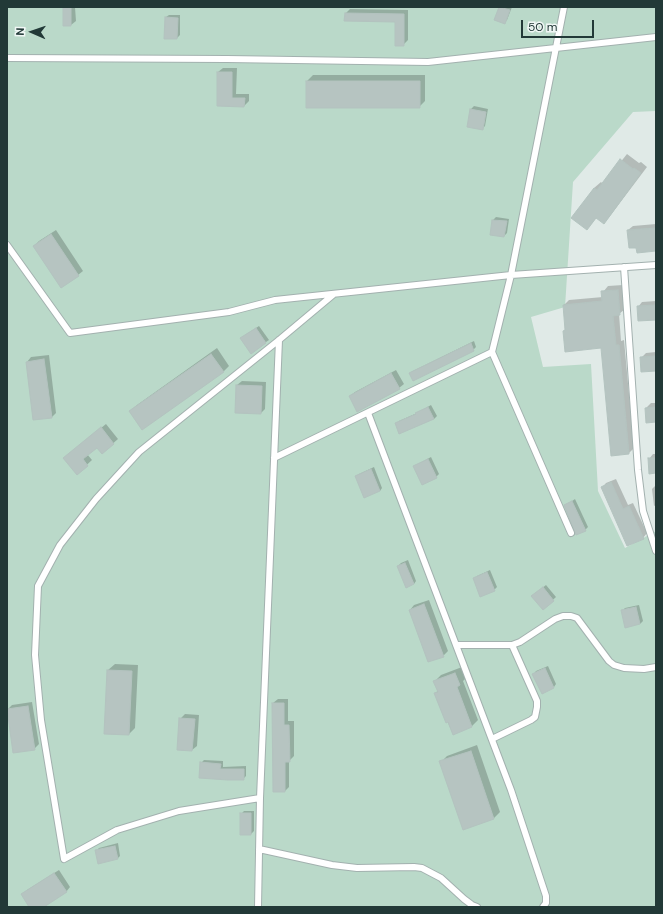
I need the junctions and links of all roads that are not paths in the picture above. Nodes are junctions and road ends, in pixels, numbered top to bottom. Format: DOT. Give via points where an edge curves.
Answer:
graph roads {
  1 [pos="564,7"];
  2 [pos="656,37"];
  3 [pos="556,49"];
  4 [pos="7,58"];
  5 [pos="7,246"];
  6 [pos="656,265"];
  7 [pos="624,267"];
  8 [pos="511,275"];
  9 [pos="334,294"];
  10 [pos="280,340"];
  11 [pos="492,352"];
  12 [pos="368,413"];
  13 [pos="274,458"];
  14 [pos="571,533"];
  15 [pos="656,551"];
  16 [pos="456,645"];
  17 [pos="512,645"];
  18 [pos="656,667"];
  19 [pos="492,739"];
  20 [pos="260,798"];
  21 [pos="259,849"];
  22 [pos="258,907"];
  23 [pos="477,907"];
  24 [pos="543,907"];
  1 -- 3 [label="lane"];
  2 -- 3 [label="lane"];
  3 -- 4 [label="lane" via="428,62"];
  3 -- 8 [label="lane"];
  5 -- 9 [label="lane" via="70,333 230,312 275,300"];
  6 -- 7 [label="lane"];
  7 -- 8 [label="lane"];
  7 -- 15 [label="lane" via="638,470 643,511"];
  8 -- 9 [label="lane"];
  8 -- 11 [label="lane"];
  9 -- 10 [label="lane"];
  10 -- 13 [label="lane"];
  10 -- 20 [label="lane" via="139,452 96,498 60,545 38,586 35,655 41,720 64,859 117,830 179,810"];
  11 -- 12 [label="lane"];
  11 -- 14 [label="lane"];
  12 -- 13 [label="lane"];
  12 -- 16 [label="lane"];
  13 -- 20 [label="lane"];
  16 -- 17 [label="lane"];
  16 -- 19 [label="lane"];
  17 -- 18 [label="lane" via="554,619 571,616 577,618 614,665 644,669"];
  17 -- 19 [label="lane" via="537,701 537,707 532,720"];
  19 -- 24 [label="lane" via="512,790 546,896"];
  20 -- 21 [label="lane"];
  21 -- 22 [label="lane"];
  21 -- 23 [label="lane" via="344,867 422,868 441,878 472,906"];
}
